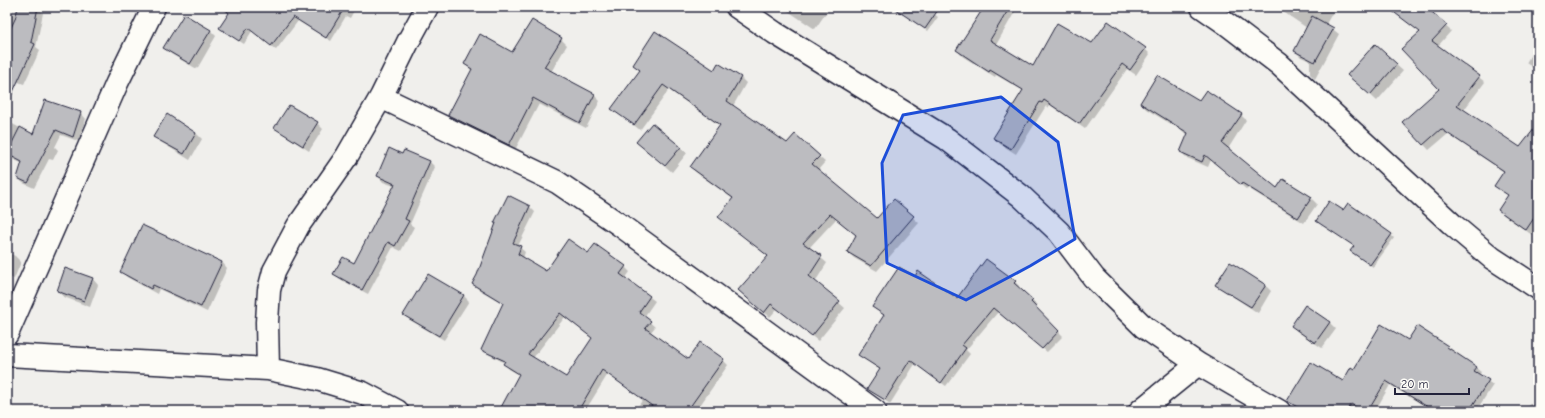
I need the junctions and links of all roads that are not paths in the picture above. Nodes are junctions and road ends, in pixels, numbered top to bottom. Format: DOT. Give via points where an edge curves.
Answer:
graph roads {
  1 [pos="154,7"];
  2 [pos="427,7"];
  3 [pos="737,7"];
  4 [pos="1202,7"];
  5 [pos="382,97"];
  6 [pos="1538,288"];
  7 [pos="7,334"];
  8 [pos="7,355"];
  9 [pos="1198,364"];
  10 [pos="268,370"];
  11 [pos="397,411"];
  12 [pos="875,411"];
  13 [pos="1140,411"];
  14 [pos="1279,411"];
  1 -- 7 [label="street" via="117,83"];
  2 -- 5 [label="street"];
  3 -- 9 [label="street" via="947,139 1015,191 1059,232 1094,278 1144,327"];
  4 -- 6 [label="street" via="1279,64 1452,225 1492,258"];
  5 -- 10 [label="street" via="347,156 298,226 274,271 268,290"];
  5 -- 12 [label="street" via="557,182"];
  8 -- 10 [label="street"];
  9 -- 13 [label="street"];
  9 -- 14 [label="street"];
  10 -- 11 [label="street" via="317,379 363,393"];
}
